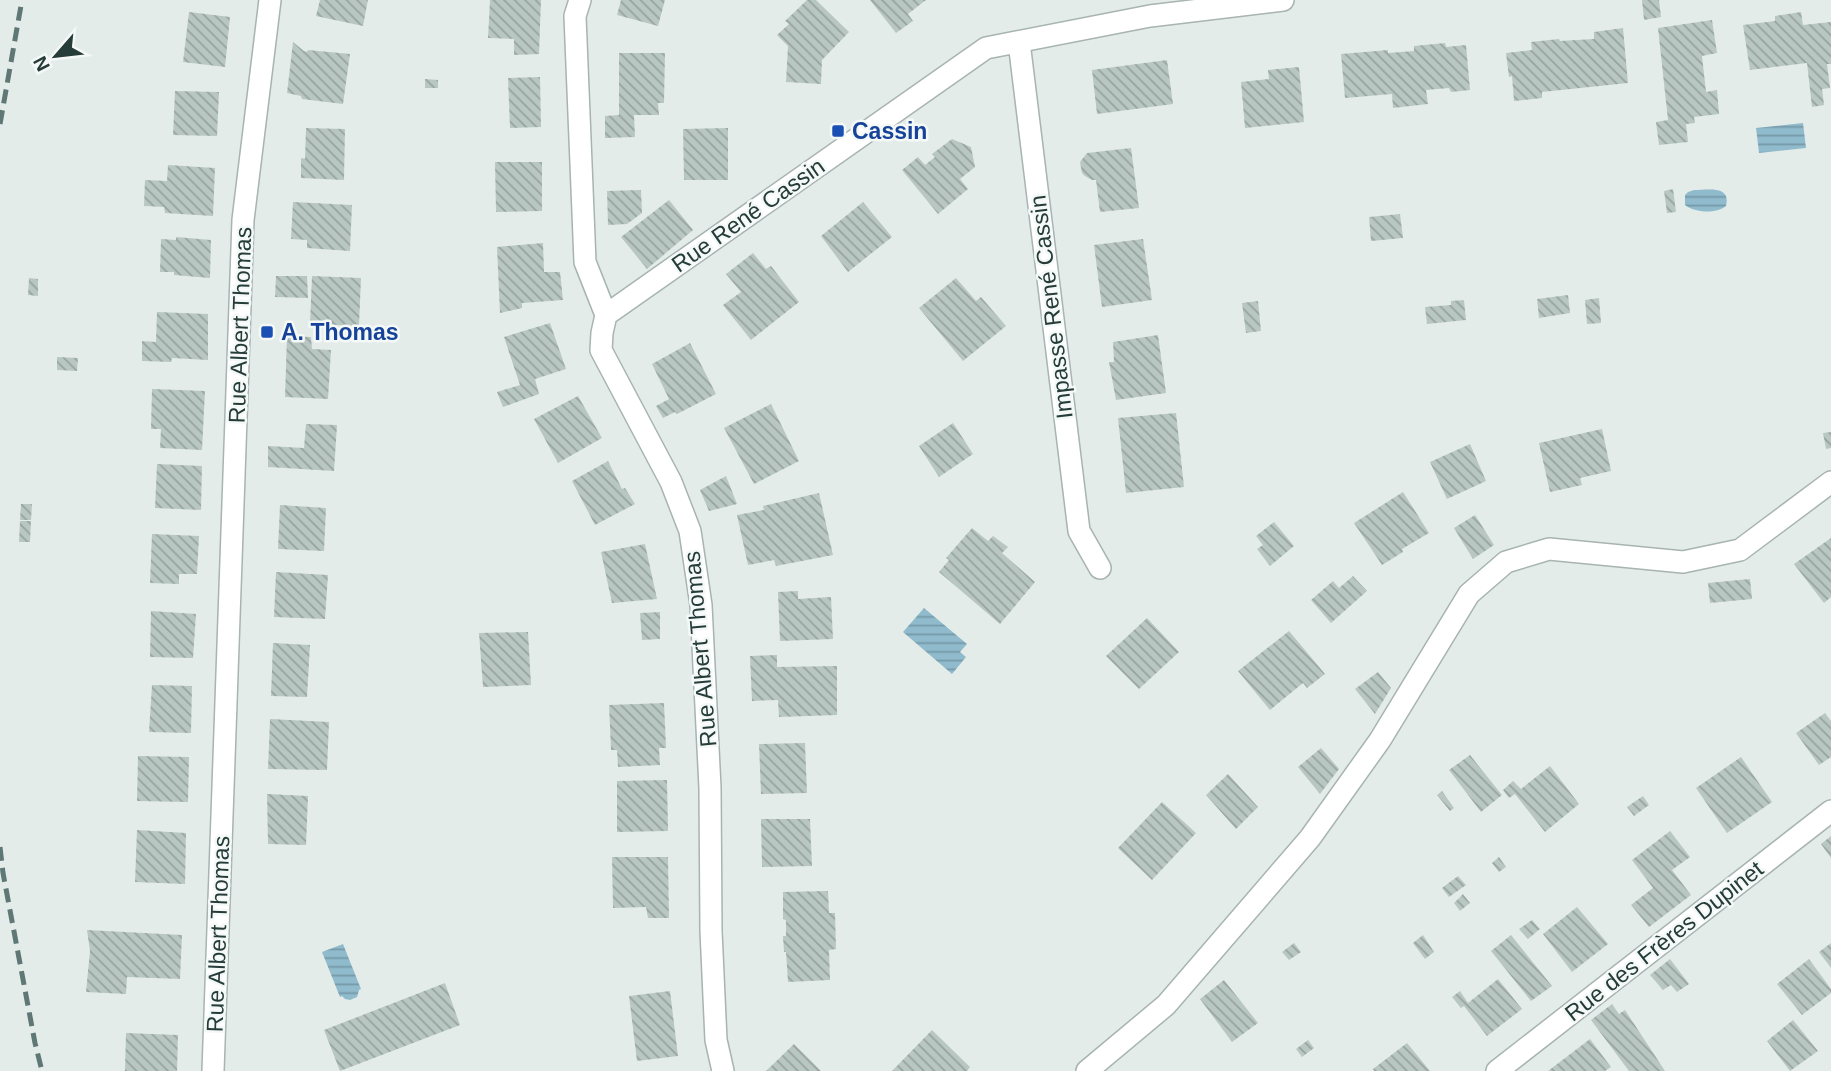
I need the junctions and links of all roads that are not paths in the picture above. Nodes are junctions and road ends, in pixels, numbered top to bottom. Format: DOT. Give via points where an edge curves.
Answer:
graph roads {
  1 [pos="270,0"];
  2 [pos="580,0"];
  3 [pos="1283,0"];
  4 [pos="1019,41"];
  5 [pos="606,315"];
  6 [pos="1831,482"];
  7 [pos="1100,568"];
  8 [pos="1831,811"];
  9 [pos="213,1071"];
  10 [pos="723,1071"];
  11 [pos="1087,1071"];
  12 [pos="1497,1071"];
  1 -- 9 [label="street, Rue Albert Thomas" via="243,220"];
  2 -- 5 [label="street, Rue Albert Thomas" via="575,16 585,262"];
  3 -- 4 [label="street, Rue René Cassin" via="1150,16"];
  4 -- 5 [label="street, Rue René Cassin" via="986,48"];
  4 -- 7 [label="street, Impasse René Cassin" via="1079,531"];
  5 -- 10 [label="street, Rue Albert Thomas" via="601,350 671,482 690,531 694,556 701,605 710,788 716,1040"];
  6 -- 11 [label="street" via="1740,550 1683,562 1549,549 1506,562 1469,594 1380,740 1310,838 1166,1005"];
  8 -- 12 [label="street, Rue des Frères Dupinet"];
}
